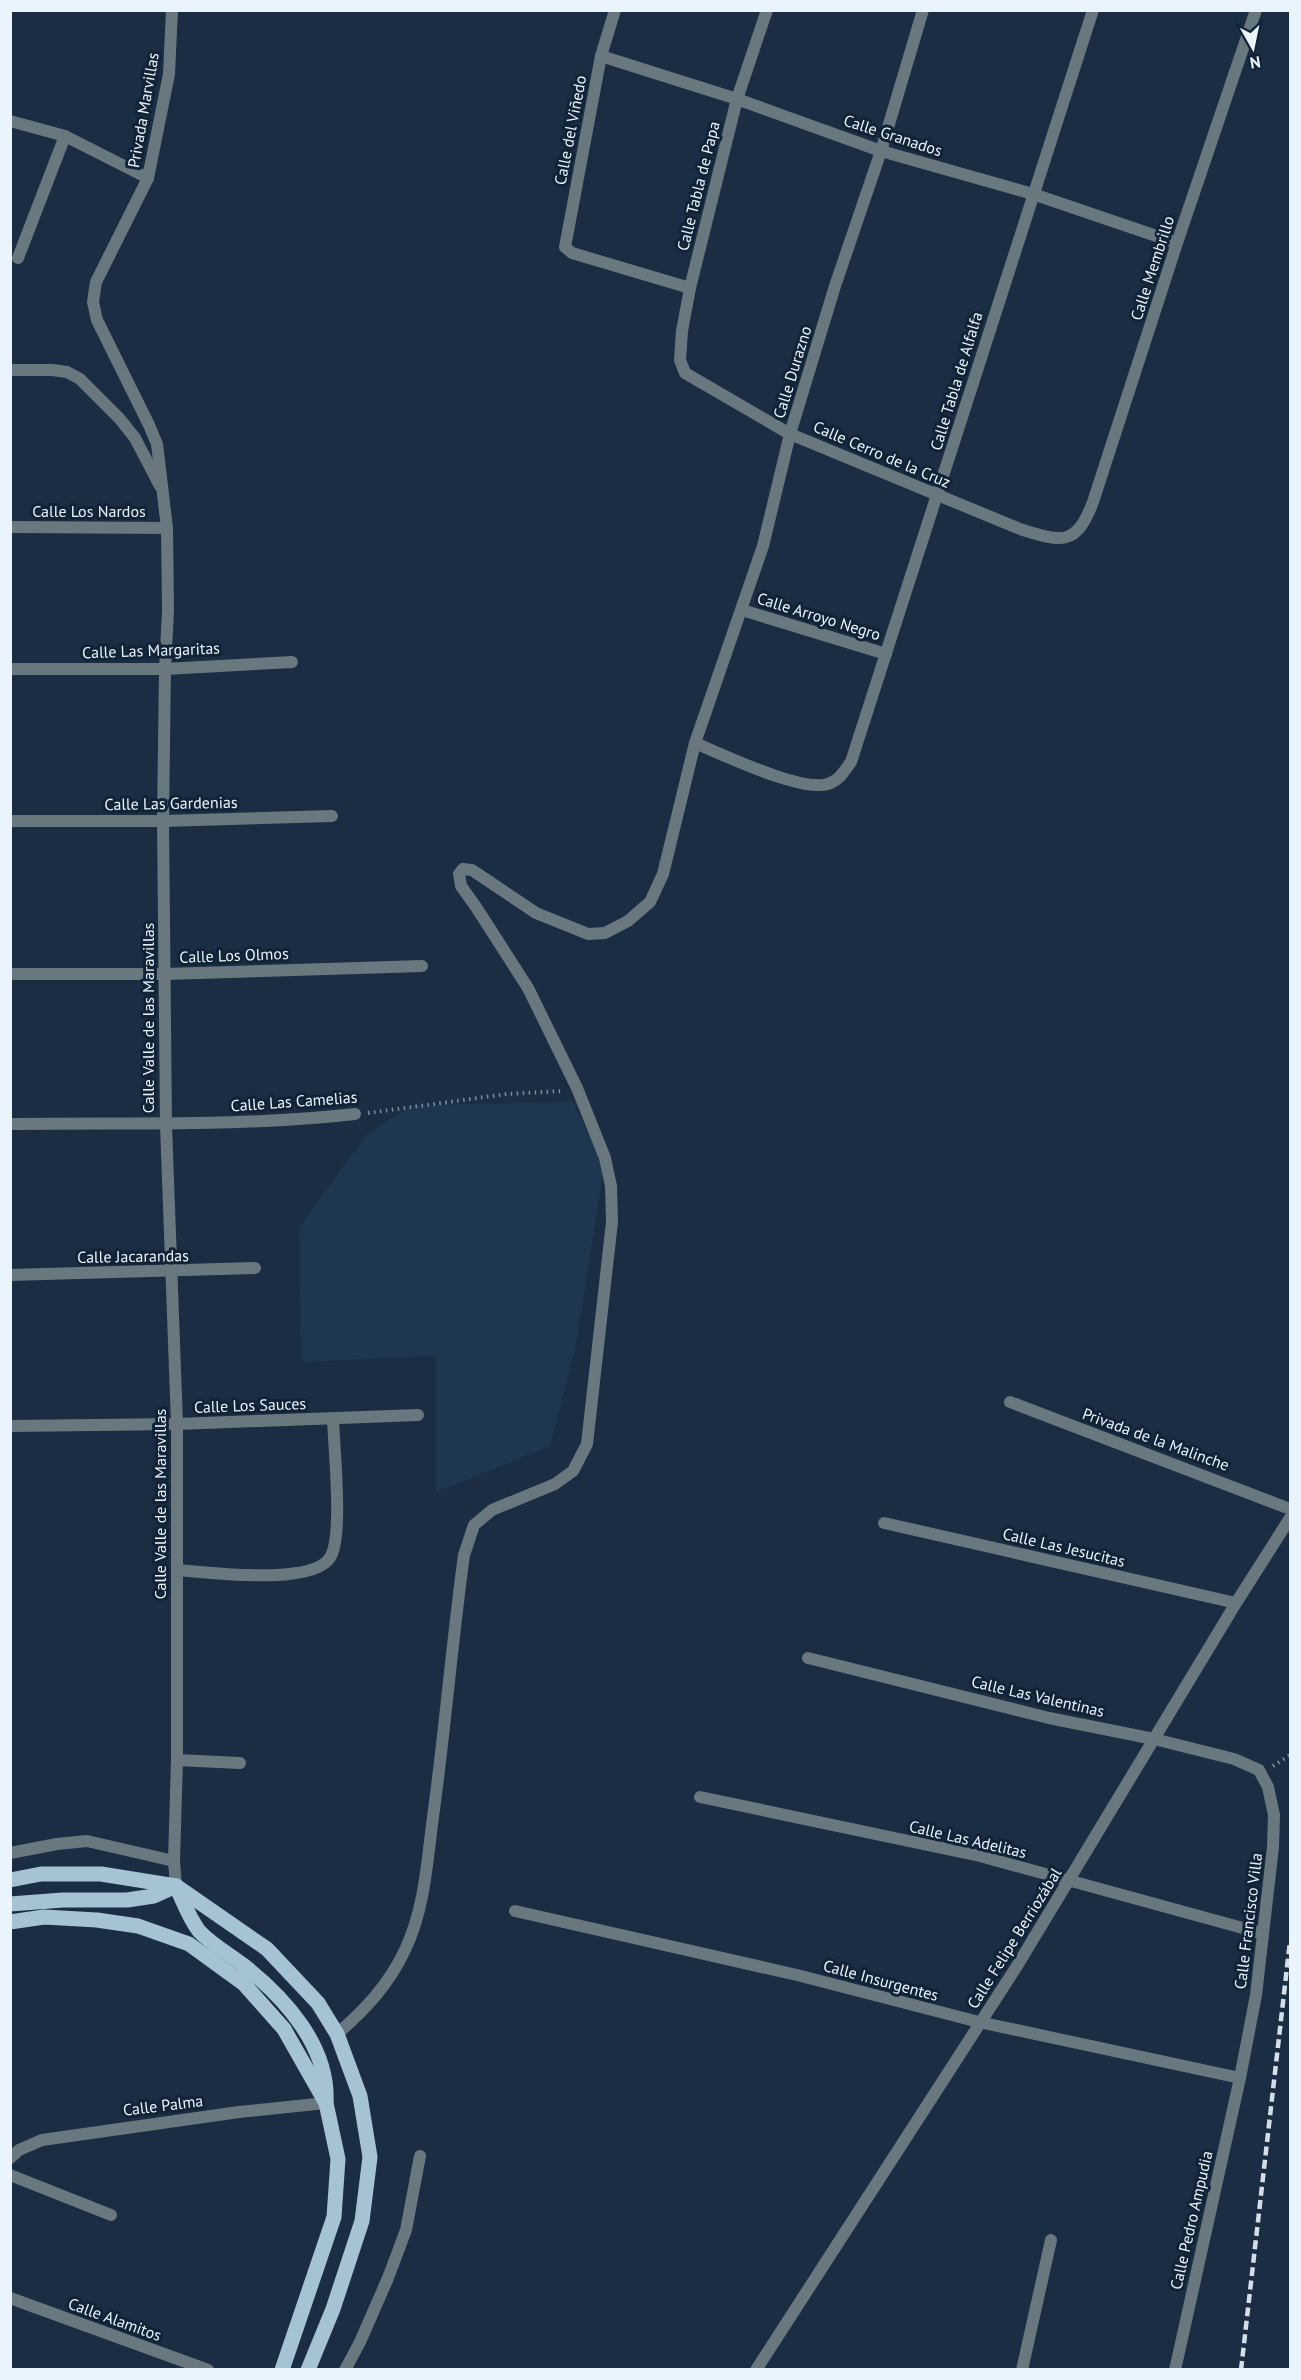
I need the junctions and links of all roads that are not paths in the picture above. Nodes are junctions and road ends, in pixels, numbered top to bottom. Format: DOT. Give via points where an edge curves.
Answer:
graph roads {
  1 [pos="172,10"];
  2 [pos="615,10"];
  3 [pos="767,10"];
  4 [pos="922,10"];
  5 [pos="1094,10"];
  6 [pos="1256,10"];
  7 [pos="601,56"];
  8 [pos="737,99"];
  9 [pos="10,121"];
  10 [pos="65,136"];
  11 [pos="881,151"];
  12 [pos="148,178"];
  13 [pos="1033,194"];
  14 [pos="1177,243"];
  15 [pos="18,258"];
  16 [pos="690,288"];
  17 [pos="10,370"];
  18 [pos="685,373"];
  19 [pos="790,434"];
  20 [pos="165,495"];
  21 [pos="938,495"];
  22 [pos="10,527"];
  23 [pos="167,528"];
  24 [pos="1076,534"];
  25 [pos="742,609"];
  26 [pos="886,654"];
  27 [pos="292,662"];
  28 [pos="10,669"];
  29 [pos="165,669"];
  30 [pos="695,743"];
  31 [pos="332,816"];
  32 [pos="10,821"];
  33 [pos="163,821"];
  34 [pos="422,966"];
  35 [pos="10,974"];
  36 [pos="165,974"];
  37 [pos="355,1114"];
  38 [pos="10,1124"];
  39 [pos="165,1125"];
  40 [pos="255,1268"];
  41 [pos="171,1272"];
  42 [pos="10,1275"];
  43 [pos="1010,1402"];
  44 [pos="418,1416"];
  45 [pos="333,1419"];
  46 [pos="177,1424"];
  47 [pos="10,1426"];
  48 [pos="1290,1509"];
  49 [pos="1290,1518"];
  50 [pos="884,1523"];
  51 [pos="177,1570"];
  52 [pos="1236,1603"];
  53 [pos="808,1658"];
  54 [pos="1154,1739"];
  55 [pos="177,1760"];
  56 [pos="240,1763"];
  57 [pos="1258,1770"];
  58 [pos="700,1797"];
  59 [pos="10,1853"];
  60 [pos="174,1861"];
  61 [pos="10,1880"];
  62 [pos="1069,1881"];
  63 [pos="176,1886"];
  64 [pos="10,1904"];
  65 [pos="515,1911"];
  66 [pos="10,1922"];
  67 [pos="1262,1933"];
  68 [pos="979,2022"];
  69 [pos="338,2034"];
  70 [pos="1240,2078"];
  71 [pos="326,2103"];
  72 [pos="420,2156"];
  73 [pos="10,2158"];
  74 [pos="10,2175"];
  75 [pos="111,2215"];
  76 [pos="1051,2240"];
  77 [pos="10,2298"];
  78 [pos="208,2370"];
  79 [pos="282,2370"];
  80 [pos="308,2370"];
  81 [pos="345,2370"];
  82 [pos="756,2370"];
  83 [pos="1022,2370"];
  84 [pos="1175,2370"];
  1 -- 12 [label="street, Privada Marvillas" via="169,74"];
  2 -- 7 [label="street, Calle del Viñedo"];
  3 -- 8 [label="street, Calle Tabla de Papa"];
  4 -- 11 [label="street, Calle Durazno"];
  5 -- 13 [label="street, Calle Tabla de Alfalfa"];
  6 -- 14 [label="street, Calle Membrillo"];
  7 -- 8 [label="street, Calle Granados"];
  7 -- 16 [label="street, Calle del Viñedo" via="565,243 567,250"];
  8 -- 11 [label="street, Calle Granados"];
  8 -- 16 [label="street, Calle Tabla de Papa"];
  9 -- 10 [label="street"];
  10 -- 12 [label="street"];
  10 -- 15 [label="street"];
  11 -- 13 [label="street, Calle Granados"];
  11 -- 19 [label="street, Calle Durazno"];
  12 -- 20 [label="street, Calle Valle de las Maravillas" via="96,282 93,302 97,320 154,435"];
  13 -- 14 [label="street, Calle Granados"];
  13 -- 21 [label="street, Calle Tabla de Alfalfa"];
  14 -- 24 [label="street, Calle Membrillo" via="1093,502"];
  16 -- 18 [label="street, Calle Tabla de Papa" via="681,331 680,360"];
  17 -- 20 [label="street" via="52,370 80,379 135,438"];
  18 -- 19 [label="street, Calle Cerro de la Cruz"];
  19 -- 21 [label="street, Calle Cerro de la Cruz"];
  19 -- 25 [label="street, Calle Durazno" via="763,546"];
  20 -- 23 [label="street, Calle Valle de las Maravillas"];
  21 -- 24 [label="street, Calle Cerro de la Cruz" via="1048,537"];
  21 -- 26 [label="street, Calle Tabla de Alfalfa"];
  22 -- 23 [label="street, Calle Los Nardos"];
  23 -- 29 [label="street, Calle Valle de las Maravillas"];
  25 -- 26 [label="street, Calle Arroyo Negro"];
  25 -- 30 [label="street, Calle Durazno"];
  26 -- 30 [label="street, Calle Tabla de Alfalfa" via="851,762 840,778 828,784 814,786 769,773"];
  27 -- 29 [label="street, Calle Las Margaritas"];
  28 -- 29 [label="street, Calle Las Margaritas"];
  29 -- 33 [label="street, Calle Valle de las Maravillas"];
  30 -- 69 [label="street, Calle Durazno" via="663,874 650,902 628,921 605,933 588,934 536,913 472,870 463,869 459,874 461,886 528,988 577,1088 605,1158 611,1186 611,1232 587,1444 573,1471 555,1484 492,1510 474,1525 464,1555 423,1896 405,1950 386,1982 366,2009"];
  31 -- 33 [label="street, Calle Las Gardenias"];
  32 -- 33 [label="street, Calle Las Gardenias"];
  33 -- 36 [label="street, Calle Valle de las Maravillas"];
  34 -- 36 [label="street, Calle Los Olmos"];
  35 -- 36 [label="street, Calle Los Olmos"];
  36 -- 39 [label="street, Calle Valle de las Maravillas"];
  37 -- 39 [label="street, Calle Las Camelias"];
  38 -- 39 [label="street, Calle Las Camelias"];
  39 -- 41 [label="street, Calle Valle de las Maravillas"];
  40 -- 41 [label="street, Calle Jacarandas"];
  41 -- 42 [label="street, Calle Jacarandas"];
  41 -- 46 [label="street, Calle Valle de las Maravillas"];
  43 -- 48 [label="street, Privada de la Malinche"];
  44 -- 45 [label="street, Calle Los Sauces"];
  45 -- 46 [label="street, Calle Los Sauces"];
  45 -- 51 [label="street" via="336,1531 330,1557 319,1568 299,1574 268,1575"];
  46 -- 47 [label="street, Calle Los Sauces"];
  46 -- 51 [label="street, Calle Valle de las Maravillas"];
  49 -- 52 [label="street, Calle Felipe Berriozábal"];
  50 -- 52 [label="street, Calle Las Jesucitas"];
  51 -- 55 [label="street, Calle Valle de las Maravillas"];
  52 -- 54 [label="street, Calle Felipe Berriozábal"];
  53 -- 54 [label="street, Calle Las Valentinas" via="1049,1718"];
  54 -- 57 [label="street, Calle Las Valentinas" via="1234,1759"];
  54 -- 62 [label="street, Calle Felipe Berriozábal"];
  55 -- 56 [label="street"];
  55 -- 60 [label="street, Calle Valle de las Maravillas"];
  57 -- 67 [label="street, Calle Francisco Villa" via="1268,1787 1274,1815"];
  58 -- 62 [label="street, Calle Las Adelitas" via="980,1856"];
  59 -- 60 [label="street" via="87,1841"];
  60 -- 63 [label="street, Calle Valle de las Maravillas"];
  61 -- 63 [label="main road" via="40,1874 101,1874"];
  62 -- 67 [label="street, Calle Las Adelitas"];
  62 -- 68 [label="street, Calle Felipe Berriozábal"];
  63 -- 64 [label="main road" via="154,1896 127,1900"];
  63 -- 69 [label="main road" via="267,1949 318,2003"];
  63 -- 71 [label="main road" via="199,1930 270,1988 305,2032 324,2074"];
  65 -- 68 [label="street, Calle Insurgentes" via="797,1975"];
  66 -- 71 [label="main road" via="44,1917 97,1920 138,1926 189,1944 244,1984 284,2029"];
  67 -- 70 [label="street, Calle Francisco Villa" via="1256,1995"];
  68 -- 70 [label="street, Calle Insurgentes"];
  68 -- 82 [label="street, Calle Felipe Berriozábal"];
  69 -- 80 [label="main road" via="360,2096 370,2157 362,2221"];
  70 -- 84 [label="street, Calle Pedro Ampudia"];
  71 -- 73 [label="street, Calle Palma" via="42,2140"];
  71 -- 79 [label="main road" via="338,2159 334,2217"];
  72 -- 81 [label="street" via="406,2230"];
  74 -- 75 [label="street"];
  76 -- 83 [label="street"];
  77 -- 78 [label="street, Calle Alamitos"];
}
